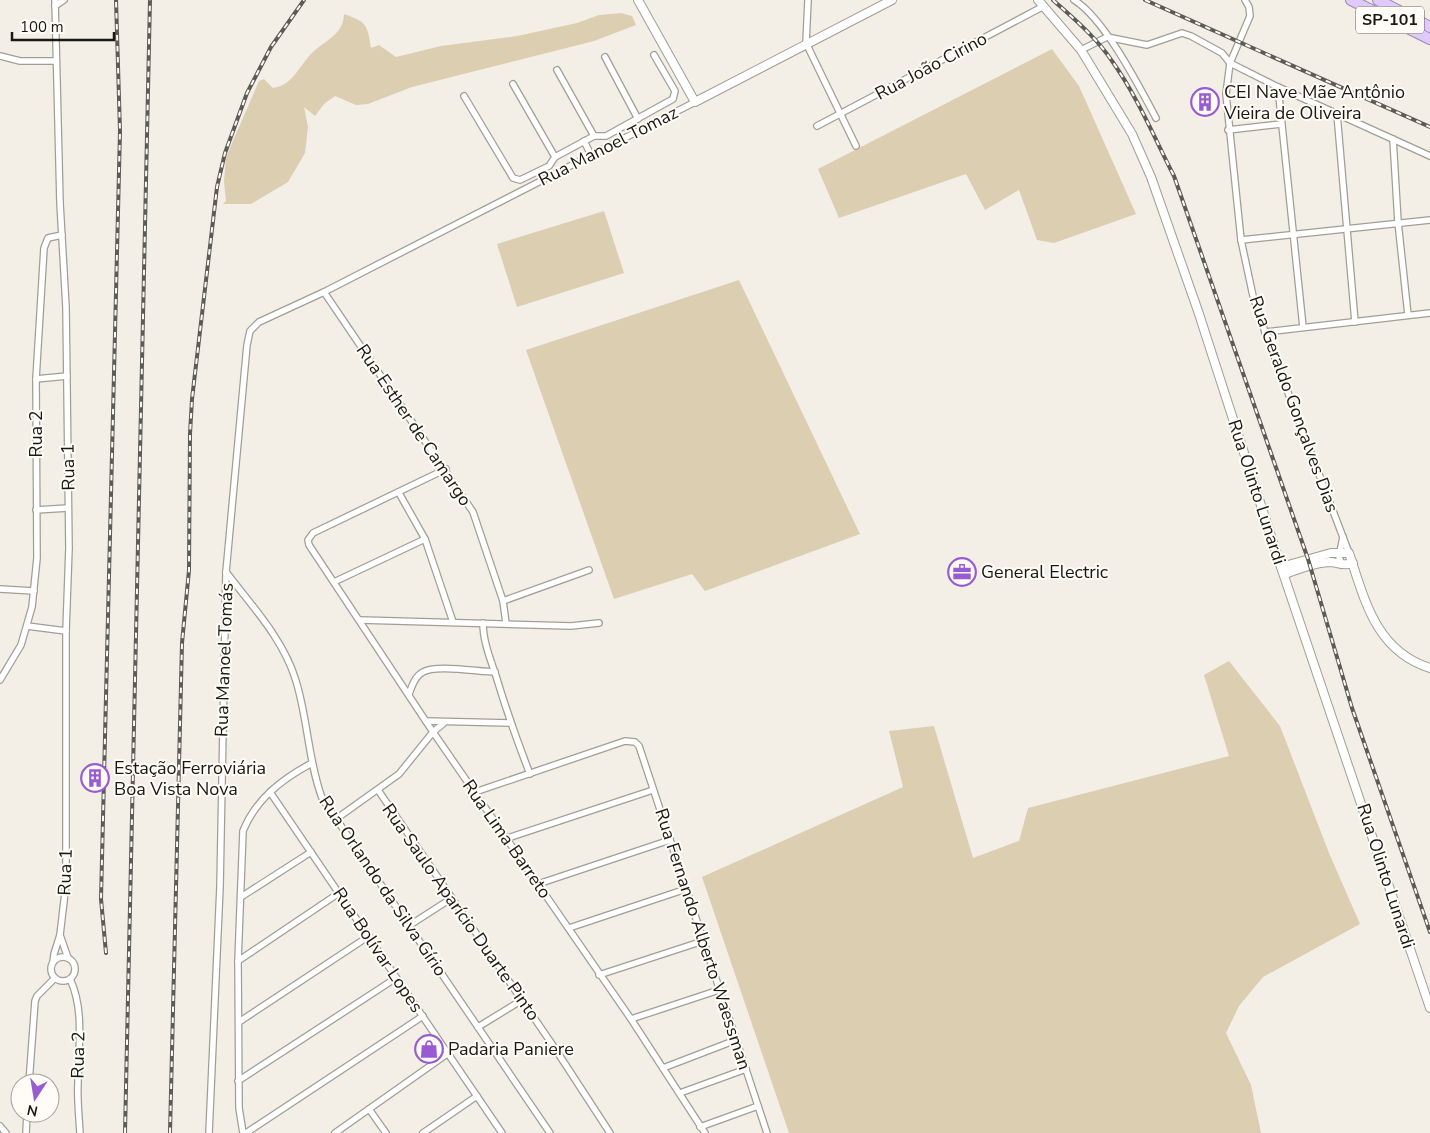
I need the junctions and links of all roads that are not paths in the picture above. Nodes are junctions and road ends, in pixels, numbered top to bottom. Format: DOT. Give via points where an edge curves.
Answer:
graph roads {
  1 [pos="64,0"];
  2 [pos="638,0"];
  3 [pos="808,0"];
  4 [pos="892,0"];
  5 [pos="1074,0"];
  6 [pos="1245,0"];
  7 [pos="1351,0"];
  8 [pos="1378,0"];
  9 [pos="55,3"];
  10 [pos="1041,3"];
  11 [pos="1430,27"];
  12 [pos="1107,37"];
  13 [pos="1430,39"];
  14 [pos="806,43"];
  15 [pos="1080,50"];
  16 [pos="654,55"];
  17 [pos="0,56"];
  18 [pos="605,57"];
  19 [pos="55,61"];
  20 [pos="1230,63"];
  21 [pos="557,70"];
  22 [pos="513,84"];
  23 [pos="1278,87"];
  24 [pos="464,96"];
  25 [pos="695,102"];
  26 [pos="840,114"];
  27 [pos="1337,114"];
  28 [pos="1156,118"];
  29 [pos="638,119"];
  30 [pos="1281,124"];
  31 [pos="817,126"];
  32 [pos="1228,130"];
  33 [pos="594,136"];
  34 [pos="1393,139"];
  35 [pos="584,141"];
  36 [pos="856,146"];
  37 [pos="591,155"];
  38 [pos="1430,156"];
  39 [pos="555,157"];
  40 [pos="1430,220"];
  41 [pos="1398,222"];
  42 [pos="1347,228"];
  43 [pos="62,235"];
  44 [pos="1295,235"];
  45 [pos="1241,240"];
  46 [pos="324,292"];
  47 [pos="1430,313"];
  48 [pos="1408,315"];
  49 [pos="1355,322"];
  50 [pos="1303,328"];
  51 [pos="1265,332"];
  52 [pos="66,376"];
  53 [pos="36,379"];
  54 [pos="446,469"];
  55 [pos="399,493"];
  56 [pos="68,508"];
  57 [pos="36,510"];
  58 [pos="1343,537"];
  59 [pos="425,539"];
  60 [pos="1339,552"];
  61 [pos="1349,553"];
  62 [pos="1353,563"];
  63 [pos="1342,565"];
  64 [pos="589,570"];
  65 [pos="1283,571"];
  66 [pos="226,572"];
  67 [pos="334,582"];
  68 [pos="1359,585"];
  69 [pos="0,589"];
  70 [pos="34,591"];
  71 [pos="503,601"];
  72 [pos="360,620"];
  73 [pos="453,622"];
  74 [pos="483,623"];
  75 [pos="506,623"];
  76 [pos="599,623"];
  77 [pos="26,626"];
  78 [pos="66,631"];
  79 [pos="1430,668"];
  80 [pos="495,672"];
  81 [pos="0,680"];
  82 [pos="412,684"];
  83 [pos="404,686"];
  84 [pos="409,694"];
  85 [pos="426,721"];
  86 [pos="444,723"];
  87 [pos="510,723"];
  88 [pos="433,732"];
  89 [pos="312,763"];
  90 [pos="530,774"];
  91 [pos="378,790"];
  92 [pos="653,790"];
  93 [pos="270,792"];
  94 [pos="474,792"];
  95 [pos="336,819"];
  96 [pos="508,838"];
  97 [pos="670,840"];
  98 [pos="311,852"];
  99 [pos="538,884"];
  100 [pos="686,889"];
  101 [pos="339,893"];
  102 [pos="241,897"];
  103 [pos="452,898"];
  104 [pos="410,925"];
  105 [pos="569,928"];
  106 [pos="60,935"];
  107 [pos="369,936"];
  108 [pos="703,940"];
  109 [pos="68,958"];
  110 [pos="238,961"];
  111 [pos="53,962"];
  112 [pos="599,975"];
  113 [pos="55,978"];
  114 [pos="396,978"];
  115 [pos="70,980"];
  116 [pos="720,990"];
  117 [pos="522,1000"];
  118 [pos="1430,1008"];
  119 [pos="423,1016"];
  120 [pos="631,1020"];
  121 [pos="239,1022"];
  122 [pos="478,1028"];
  123 [pos="736,1040"];
  124 [pos="447,1054"];
  125 [pos="663,1068"];
  126 [pos="746,1068"];
  127 [pos="30,1073"];
  128 [pos="238,1081"];
  129 [pos="680,1093"];
  130 [pos="477,1096"];
  131 [pos="758,1106"];
  132 [pos="369,1108"];
  133 [pos="0,1126"];
  134 [pos="700,1126"];
  135 [pos="6,1133"];
  136 [pos="80,1133"];
  137 [pos="210,1133"];
  138 [pos="245,1133"];
  139 [pos="335,1133"];
  140 [pos="386,1133"];
  141 [pos="423,1133"];
  142 [pos="502,1133"];
  143 [pos="550,1133"];
  144 [pos="610,1133"];
  145 [pos="705,1133"];
  146 [pos="767,1133"];
  1 -- 9 [label="street"];
  2 -- 25 [label="street"];
  3 -- 14 [label="street"];
  4 -- 14 [label="street, Rua Manoel Tomaz"];
  5 -- 12 [label="street" via="1096,18"];
  6 -- 20 [label="street, Rua Geraldo Gonçalves Dias" via="1250,16"];
  7 -- 13 [label="highway, SP-101"];
  8 -- 11 [label="highway, SP-101"];
  9 -- 19 [label="street, Rua 1"];
  10 -- 15 [label="street, Rua Olinto Lunardi"];
  10 -- 26 [label="street, Rua João Cirino"];
  12 -- 15 [label="street"];
  12 -- 20 [label="street" via="1147,44 1182,33 1222,53"];
  12 -- 28 [label="street" via="1127,65"];
  14 -- 25 [label="street, Rua Manoel Tomaz"];
  14 -- 26 [label="street"];
  15 -- 65 [label="street, Rua Olinto Lunardi" via="1132,134 1151,177"];
  16 -- 29 [label="street" via="675,96"];
  17 -- 19 [label="street" via="20,61"];
  18 -- 29 [label="street"];
  19 -- 43 [label="street, Rua 1"];
  20 -- 23 [label="street"];
  20 -- 32 [label="street, Rua Geraldo Gonçalves Dias" via="1226,94"];
  21 -- 33 [label="street"];
  22 -- 39 [label="street"];
  23 -- 27 [label="street"];
  23 -- 30 [label="street"];
  24 -- 39 [label="street" via="515,180 549,166"];
  25 -- 37 [label="street, Rua Manoel Tomaz"];
  26 -- 31 [label="street, Rua João Cirino"];
  26 -- 36 [label="street"];
  27 -- 34 [label="street"];
  27 -- 42 [label="street"];
  29 -- 33 [label="street" via="606,136"];
  30 -- 32 [label="street"];
  30 -- 44 [label="street"];
  32 -- 45 [label="street, Rua Geraldo Gonçalves Dias"];
  33 -- 35 [label="street"];
  34 -- 38 [label="street"];
  34 -- 41 [label="street"];
  35 -- 37 [label="street"];
  35 -- 39 [label="street"];
  37 -- 46 [label="street, Rua Manoel Tomaz"];
  40 -- 41 [label="street"];
  41 -- 42 [label="street"];
  41 -- 48 [label="street"];
  42 -- 44 [label="street"];
  42 -- 49 [label="street"];
  43 -- 52 [label="street, Rua 1"];
  43 -- 53 [label="street, Rua 2" via="48,238 44,248"];
  44 -- 45 [label="street"];
  44 -- 50 [label="street"];
  45 -- 51 [label="street, Rua Geraldo Gonçalves Dias" via="1253,296"];
  46 -- 54 [label="street, Rua Esther de Camargo"];
  46 -- 66 [label="street, Rua Manoel Tomás" via="259,322 248,337"];
  47 -- 48 [label="street"];
  48 -- 49 [label="street"];
  49 -- 50 [label="street"];
  50 -- 51 [label="street"];
  51 -- 58 [label="street, Rua Geraldo Gonçalves Dias"];
  52 -- 53 [label="street"];
  52 -- 56 [label="street, Rua 1"];
  53 -- 57 [label="street, Rua 2"];
  54 -- 55 [label="street"];
  54 -- 71 [label="street, Rua Esther de Camargo" via="473,512"];
  55 -- 59 [label="street"];
  55 -- 67 [label="street, Rua Lima Barreto" via="313,534 308,540"];
  56 -- 57 [label="street"];
  56 -- 78 [label="street, Rua 1"];
  57 -- 70 [label="street, Rua 2"];
  58 -- 60 [label="street, Rua Geraldo Gonçalves Dias"];
  58 -- 61 [label="street, Rua Geraldo Gonçalves Dias"];
  59 -- 67 [label="street"];
  59 -- 73 [label="street"];
  60 -- 61 [label="street"];
  60 -- 63 [label="street, Rua Geraldo Gonçalves Dias"];
  60 -- 65 [label="street" via="1322,555"];
  61 -- 62 [label="street, Rua Geraldo Gonçalves Dias"];
  62 -- 63 [label="street"];
  62 -- 68 [label="street, Rua Geraldo Gonçalves Dias"];
  63 -- 65 [label="street" via="1322,563"];
  63 -- 68 [label="street, Rua Geraldo Gonçalves Dias"];
  64 -- 71 [label="street"];
  65 -- 118 [label="street, Rua Olinto Lunardi"];
  66 -- 89 [label="street, Rua Orlando da Silva Gírio" via="288,659 296,681"];
  66 -- 137 [label="street, Rua Manoel Tomás" via="220,886"];
  67 -- 72 [label="street, Rua Lima Barreto"];
  68 -- 79 [label="street, Rua Geraldo Gonçalves Dias" via="1382,635 1405,657"];
  69 -- 70 [label="street"];
  70 -- 77 [label="street, Rua 2"];
  71 -- 75 [label="street, Rua Esther de Camargo"];
  72 -- 73 [label="street"];
  72 -- 83 [label="street, Rua Lima Barreto"];
  73 -- 74 [label="street"];
  74 -- 75 [label="street"];
  74 -- 80 [label="street" via="483,636"];
  75 -- 76 [label="street" via="571,626"];
  77 -- 78 [label="street"];
  77 -- 81 [label="street, Rua 2" via="21,645"];
  78 -- 106 [label="street, Rua 1" via="66,884"];
  80 -- 82 [label="street" via="429,669"];
  80 -- 87 [label="street"];
  82 -- 83 [label="street"];
  82 -- 84 [label="street"];
  83 -- 84 [label="street, Rua Lima Barreto"];
  84 -- 85 [label="street, Rua Lima Barreto"];
  85 -- 86 [label="street"];
  85 -- 88 [label="street, Rua Lima Barreto"];
  86 -- 87 [label="street"];
  86 -- 88 [label="street"];
  87 -- 90 [label="street"];
  88 -- 91 [label="street" via="399,774"];
  88 -- 94 [label="street, Rua Lima Barreto"];
  89 -- 93 [label="street" via="293,773"];
  89 -- 95 [label="street, Rua Orlando da Silva Gírio" via="322,798"];
  90 -- 92 [label="street, Rua Fernando Alberto Waessman" via="630,741 639,746"];
  90 -- 94 [label="street"];
  91 -- 95 [label="street"];
  91 -- 103 [label="street, Rua Saulo Aparício Duarte Pinto"];
  92 -- 96 [label="street"];
  92 -- 97 [label="street, Rua Fernando Alberto Waessman"];
  93 -- 98 [label="street, Rua Bolívar Lopes"];
  93 -- 102 [label="street" via="250,815 243,831"];
  94 -- 96 [label="street, Rua Lima Barreto"];
  95 -- 104 [label="street, Rua Orlando da Silva Gírio"];
  96 -- 99 [label="street, Rua Lima Barreto"];
  97 -- 99 [label="street"];
  97 -- 100 [label="street, Rua Fernando Alberto Waessman"];
  98 -- 101 [label="street, Rua Bolívar Lopes"];
  98 -- 102 [label="street"];
  99 -- 105 [label="street, Rua Lima Barreto"];
  100 -- 105 [label="street"];
  100 -- 108 [label="street, Rua Fernando Alberto Waessman"];
  101 -- 107 [label="street, Rua Bolívar Lopes"];
  101 -- 110 [label="street"];
  102 -- 110 [label="street"];
  103 -- 104 [label="street"];
  103 -- 117 [label="street, Rua Saulo Aparício Duarte Pinto"];
  104 -- 122 [label="street, Rua Orlando da Silva Gírio"];
  105 -- 112 [label="street, Rua Lima Barreto"];
  106 -- 109 [label="street, Rua 1"];
  106 -- 111 [label="street, Rua 1"];
  107 -- 114 [label="street, Rua Bolívar Lopes"];
  107 -- 121 [label="street"];
  108 -- 112 [label="street"];
  108 -- 116 [label="street, Rua Fernando Alberto Waessman"];
  109 -- 111 [label="street"];
  109 -- 115 [label="street" via="76,968"];
  110 -- 121 [label="street"];
  111 -- 113 [label="street" via="51,968"];
  112 -- 120 [label="street, Rua Lima Barreto"];
  113 -- 115 [label="street"];
  113 -- 127 [label="street" via="35,1001"];
  114 -- 119 [label="street, Rua Bolívar Lopes"];
  114 -- 128 [label="street"];
  115 -- 136 [label="street, Rua 2" via="76,991 79,1010"];
  116 -- 120 [label="street"];
  116 -- 123 [label="street, Rua Fernando Alberto Waessman"];
  117 -- 122 [label="street"];
  117 -- 144 [label="street, Rua Saulo Aparício Duarte Pinto"];
  119 -- 124 [label="street, Rua Bolívar Lopes"];
  119 -- 138 [label="street"];
  120 -- 125 [label="street, Rua Lima Barreto"];
  121 -- 128 [label="street"];
  122 -- 143 [label="street, Rua Orlando da Silva Gírio"];
  123 -- 125 [label="street"];
  123 -- 126 [label="street, Rua Fernando Alberto Waessman"];
  124 -- 130 [label="street, Rua Bolívar Lopes"];
  124 -- 132 [label="street"];
  125 -- 129 [label="street, Rua Lima Barreto"];
  126 -- 129 [label="street"];
  126 -- 131 [label="street, Rua Fernando Alberto Waessman"];
  128 -- 138 [label="street" via="239,1115"];
  129 -- 134 [label="street, Rua Lima Barreto"];
  130 -- 141 [label="street"];
  130 -- 142 [label="street, Rua Bolívar Lopes"];
  131 -- 134 [label="street"];
  131 -- 146 [label="street, Rua Fernando Alberto Waessman"];
  132 -- 139 [label="street"];
  132 -- 140 [label="street"];
  133 -- 135 [label="street"];
  134 -- 145 [label="street, Rua Lima Barreto"];
}
